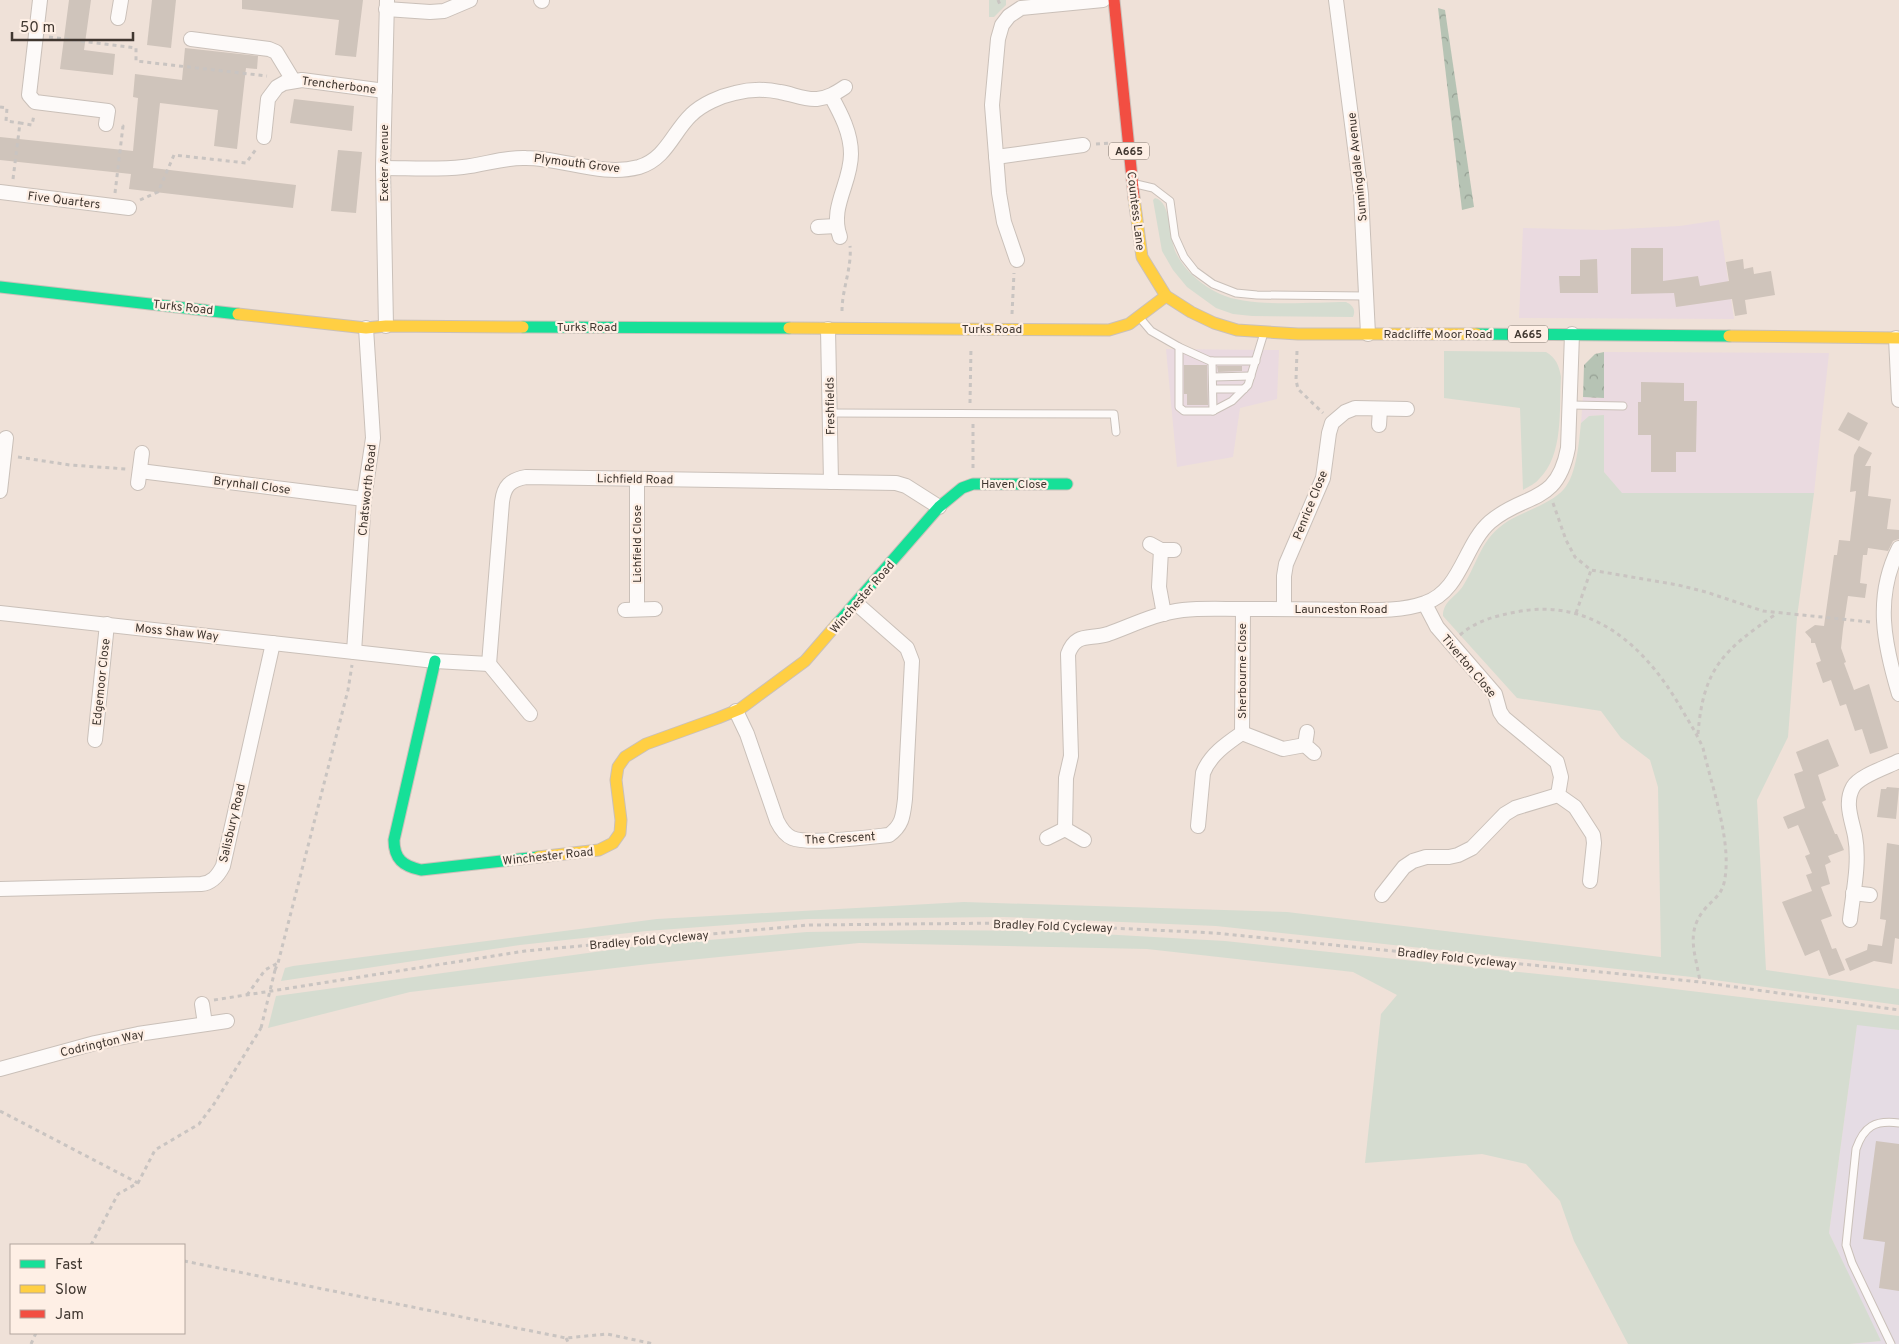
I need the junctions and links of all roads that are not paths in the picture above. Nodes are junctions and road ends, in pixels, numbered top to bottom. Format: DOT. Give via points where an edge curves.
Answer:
graph roads {
  1 [pos="40,0"];
  2 [pos="121,0"];
  3 [pos="470,0"];
  4 [pos="1103,0"];
  5 [pos="1114,0"];
  6 [pos="1336,0"];
  7 [pos="386,5"];
  8 [pos="118,18"];
  9 [pos="191,39"];
  10 [pos="287,82"];
  11 [pos="845,87"];
  12 [pos="385,91"];
  13 [pos="831,96"];
  14 [pos="106,124"];
  15 [pos="264,137"];
  16 [pos="1083,146"];
  17 [pos="996,157"];
  18 [pos="383,168"];
  19 [pos="1132,184"];
  20 [pos="6,193"];
  21 [pos="122,207"];
  22 [pos="818,227"];
  23 [pos="1017,260"];
  24 [pos="0,287"];
  25 [pos="1166,296"];
  26 [pos="1367,296"];
  27 [pos="1139,316"];
  28 [pos="386,326"];
  29 [pos="366,328"];
  30 [pos="835,329"];
  31 [pos="1264,333"];
  32 [pos="1368,334"];
  33 [pos="1572,334"];
  34 [pos="1898,338"];
  35 [pos="1179,348"];
  36 [pos="1212,361"];
  37 [pos="1256,361"];
  38 [pos="1251,376"];
  39 [pos="1212,377"];
  40 [pos="1213,389"];
  41 [pos="1244,389"];
  42 [pos="1899,400"];
  43 [pos="1571,405"];
  44 [pos="1624,406"];
  45 [pos="1380,408"];
  46 [pos="1407,409"];
  47 [pos="1213,411"];
  48 [pos="830,413"];
  49 [pos="1379,425"];
  50 [pos="1116,432"];
  51 [pos="7,439"];
  52 [pos="142,453"];
  53 [pos="637,479"];
  54 [pos="831,482"];
  55 [pos="1068,484"];
  56 [pos="0,491"];
  57 [pos="364,499"];
  58 [pos="939,508"];
  59 [pos="1161,548"];
  60 [pos="1899,548"];
  61 [pos="856,604"];
  62 [pos="1425,604"];
  63 [pos="655,609"];
  64 [pos="1243,609"];
  65 [pos="1284,609"];
  66 [pos="0,613"];
  67 [pos="1164,614"];
  68 [pos="107,624"];
  69 [pos="273,643"];
  70 [pos="354,652"];
  71 [pos="435,661"];
  72 [pos="489,664"];
  73 [pos="1899,694"];
  74 [pos="736,711"];
  75 [pos="530,714"];
  76 [pos="1242,733"];
  77 [pos="95,740"];
  78 [pos="1309,743"];
  79 [pos="1899,761"];
  80 [pos="1558,795"];
  81 [pos="1200,802"];
  82 [pos="1215,802"];
  83 [pos="1198,826"];
  84 [pos="1065,829"];
  85 [pos="1047,838"];
  86 [pos="1084,840"];
  87 [pos="1587,872"];
  88 [pos="0,889"];
  89 [pos="1853,893"];
  90 [pos="1382,895"];
  91 [pos="1870,895"];
  92 [pos="1850,920"];
  93 [pos="205,1003"];
  94 [pos="227,1020"];
  95 [pos="205,1024"];
  96 [pos="0,1069"];
  97 [pos="1899,1122"];
  98 [pos="1891,1344"];
  1 -- 14 [label="street" via="29,95 35,102 108,111"];
  2 -- 8 [label="street"];
  3 -- 7 [label="street" via="430,12"];
  4 -- 17 [label="street" via="1021,8 1002,25 992,86"];
  5 -- 19 [label="street, Countess Lane / A665"];
  6 -- 26 [label="street, Sunningdale Avenue" via="1361,194"];
  7 -- 12 [label="street, Exeter Avenue"];
  9 -- 10 [label="street, Trencherbone" via="276,52"];
  10 -- 12 [label="street, Trencherbone" via="302,80"];
  10 -- 15 [label="street" via="272,92 268,100"];
  11 -- 13 [label="street, Plymouth Grove"];
  12 -- 18 [label="street, Exeter Avenue"];
  13 -- 18 [label="street, Plymouth Grove" via="804,99 764,90 733,93 692,113 654,160 623,170 528,158 508,158 461,168"];
  13 -- 22 [label="street" via="846,126 850,169 837,214 838,232"];
  16 -- 17 [label="street" via="1061,154"];
  17 -- 23 [label="street" via="1004,222 1003,240"];
  18 -- 28 [label="street, Exeter Avenue"];
  19 -- 25 [label="street, Countess Lane / A665" via="1142,256"];
  19 -- 26 [label="lane" via="1153,188 1170,201 1175,236 1184,257 1195,271 1213,284 1236,293 1257,296"];
  20 -- 21 [label="street, Five Quarters"];
  24 -- 29 [label="street, Turks Road"];
  25 -- 27 [label="street, Turks Road"];
  25 -- 31 [label="street, Radcliffe Moor Road / A665" via="1214,323"];
  26 -- 32 [label="street, Sunningdale Avenue"];
  27 -- 30 [label="street, Turks Road" via="1129,324 1108,330"];
  27 -- 35 [label="lane" via="1151,331"];
  28 -- 29 [label="street, Turks Road"];
  28 -- 30 [label="street, Turks Road"];
  29 -- 57 [label="street, Chatsworth Road" via="373,438"];
  30 -- 48 [label="street, Freshfields"];
  31 -- 32 [label="street, Radcliffe Moor Road / A665"];
  31 -- 37 [label="lane"];
  32 -- 33 [label="street, Radcliffe Moor Road / A665"];
  33 -- 34 [label="street, Radcliffe Moor Road / A665"];
  33 -- 43 [label="street, Launceston Road"];
  34 -- 42 [label="street"];
  35 -- 36 [label="lane"];
  35 -- 47 [label="lane" via="1179,407"];
  36 -- 37 [label="lane"];
  36 -- 39 [label="lane"];
  37 -- 38 [label="lane"];
  38 -- 39 [label="lane"];
  38 -- 41 [label="lane"];
  39 -- 40 [label="lane"];
  40 -- 41 [label="lane"];
  40 -- 47 [label="lane"];
  41 -- 47 [label="lane" via="1232,401"];
  43 -- 44 [label="lane"];
  43 -- 62 [label="street, Launceston Road" via="1565,465 1560,476 1535,498 1490,522 1477,537 1445,591"];
  45 -- 46 [label="street"];
  45 -- 49 [label="street"];
  45 -- 65 [label="street, Penrice Close" via="1355,408 1332,423 1324,478 1286,564"];
  48 -- 50 [label="lane" via="1114,414"];
  48 -- 54 [label="street, Freshfields"];
  51 -- 56 [label="street"];
  52 -- 57 [label="street, Brynhall Close" via="139,477"];
  53 -- 54 [label="street, Lichfield Road"];
  53 -- 63 [label="street, Lichfield Close" via="631,609"];
  53 -- 72 [label="street, Lichfield Road" via="526,477 508,484 503,492"];
  54 -- 58 [label="street, Lichfield Road" via="906,486"];
  55 -- 58 [label="street, Haven Close" via="973,484 962,488"];
  57 -- 70 [label="street, Chatsworth Road"];
  58 -- 61 [label="street, Winchester Road"];
  59 -- 67 [label="street" via="1159,587"];
  60 -- 73 [label="street" via="1887,576 1884,623 1886,645"];
  61 -- 74 [label="street, Winchester Road" via="805,661"];
  61 -- 74 [label="street, The Crescent" via="907,648 912,661 905,799 903,818 898,828 890,835 808,841 791,838 777,821"];
  62 -- 65 [label="street, Launceston Road" via="1376,610"];
  62 -- 80 [label="street, Tiverton Close" via="1437,627 1495,694 1504,718 1557,762 1561,777"];
  64 -- 65 [label="street, Launceston Road"];
  64 -- 67 [label="street, Launceston Road"];
  64 -- 76 [label="street, Sherbourne Close"];
  66 -- 68 [label="street, Moss Shaw Way"];
  67 -- 84 [label="street, Launceston Road" via="1101,636 1078,638 1070,647 1067,668 1071,756 1066,778"];
  68 -- 69 [label="street, Moss Shaw Way"];
  68 -- 77 [label="street, Edgemoor Close"];
  69 -- 70 [label="street, Moss Shaw Way"];
  69 -- 88 [label="street, Salisbury Road" via="223,866 215,878 201,884"];
  70 -- 71 [label="street, Moss Shaw Way"];
  71 -- 72 [label="street, Moss Shaw Way"];
  71 -- 74 [label="street, Winchester Road" via="394,840 399,860 404,866 422,870 609,847 620,831 617,779 622,759 646,744"];
  72 -- 75 [label="street"];
  76 -- 78 [label="street, Sherbourne Close" via="1283,749"];
  76 -- 81 [label="street, Sherbourne Close" via="1210,758 1202,773"];
  79 -- 89 [label="street" via="1861,779 1850,794 1850,814 1857,848"];
  80 -- 87 [label="street" via="1576,807 1593,835"];
  80 -- 90 [label="street" via="1515,808 1472,848 1458,855 1413,861 1394,870"];
  81 -- 82 [label="street"];
  81 -- 83 [label="street, Sherbourne Close"];
  84 -- 85 [label="street"];
  84 -- 86 [label="street"];
  89 -- 91 [label="street"];
  89 -- 92 [label="street"];
  93 -- 95 [label="street"];
  94 -- 95 [label="street, Codrington Way"];
  95 -- 96 [label="street, Codrington Way" via="95,1043"];
  97 -- 98 [label="lane" via="1876,1123 1867,1128 1860,1138 1856,1149 1846,1245"];
}
